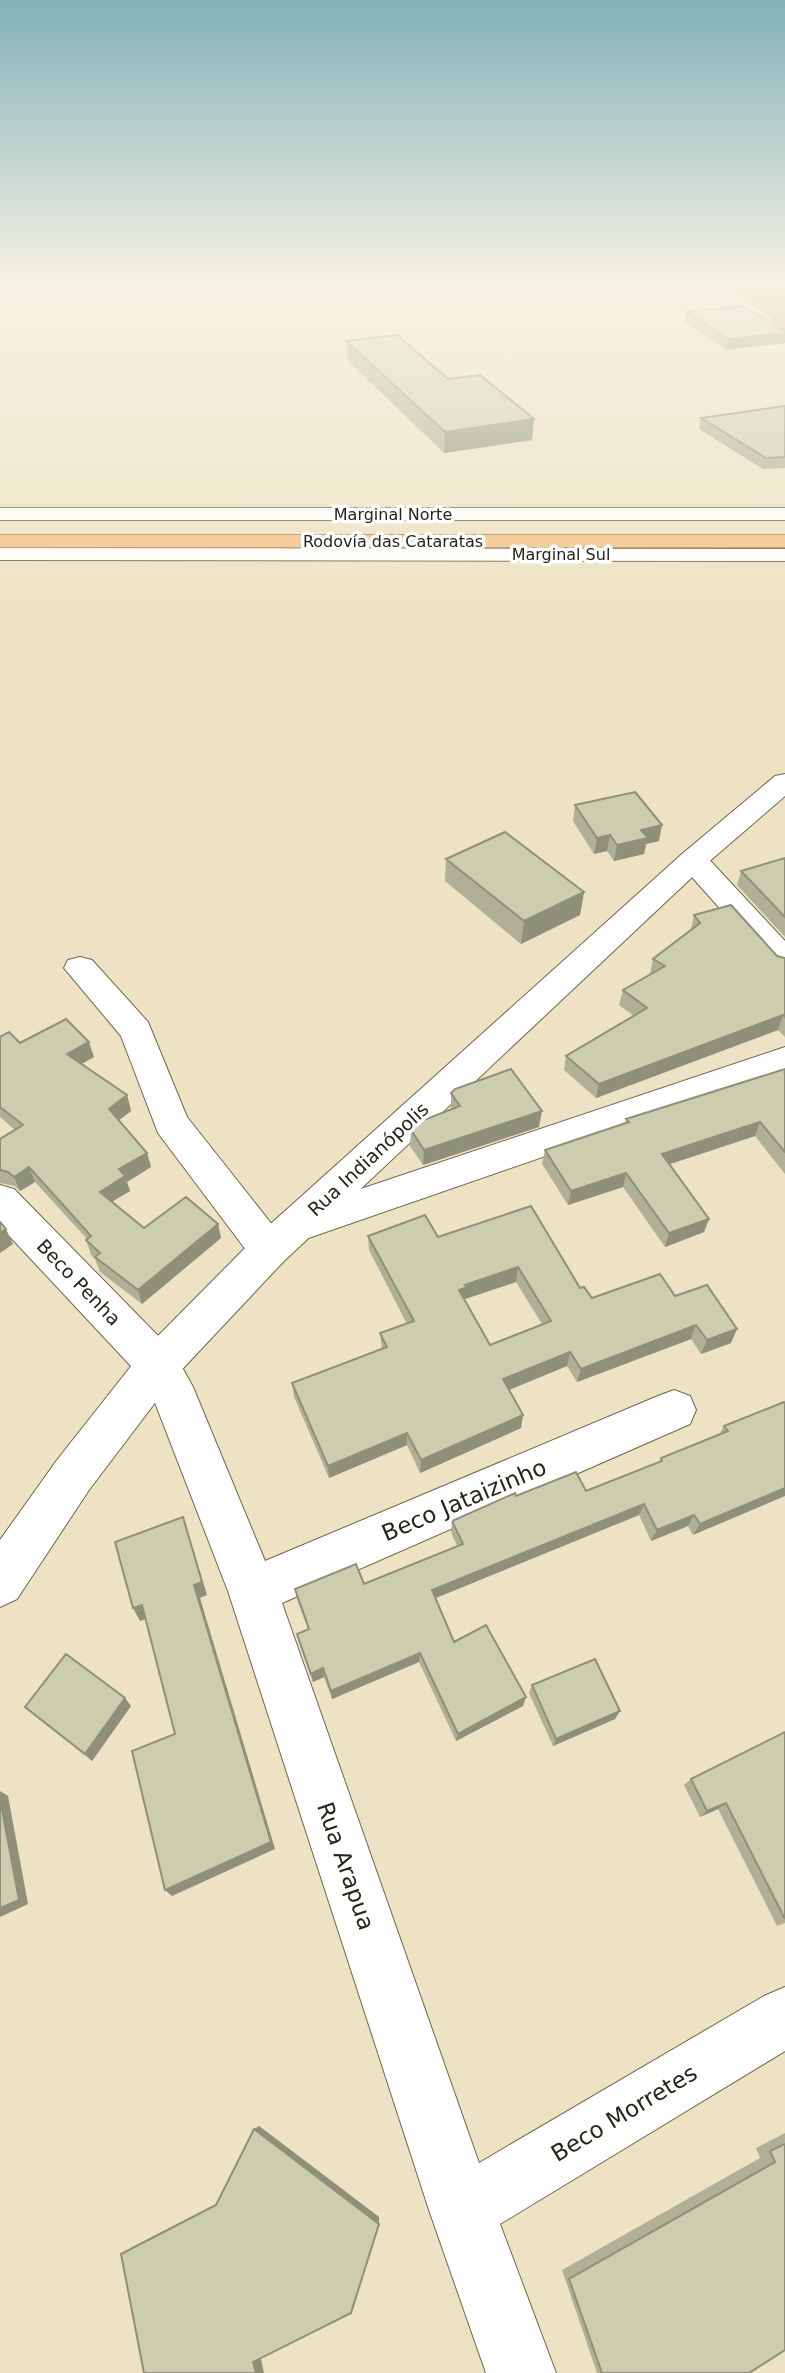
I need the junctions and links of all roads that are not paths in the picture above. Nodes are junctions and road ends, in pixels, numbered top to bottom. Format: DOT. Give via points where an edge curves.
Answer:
graph roads {
  1 [pos="0,514"];
  2 [pos="785,514"];
  3 [pos="0,527"];
  4 [pos="785,527"];
  5 [pos="0,541"];
  6 [pos="785,541"];
  7 [pos="0,554"];
  8 [pos="785,555"];
  9 [pos="785,782"];
  10 [pos="693,860"];
  11 [pos="785,961"];
  12 [pos="80,968"];
  13 [pos="785,1060"];
  14 [pos="0,1200"];
  15 [pos="282,1239"];
  16 [pos="158,1365"];
  17 [pos="674,1410"];
  18 [pos="0,1582"];
  19 [pos="253,1591"];
  20 [pos="785,2017"];
  21 [pos="462,2210"];
  22 [pos="522,2373"];
  1 -- 2 [label="street, Marginal Norte"];
  3 -- 4 [label="highway, Rodovía das Cataratas"];
  5 -- 6 [label="highway, Rodovía das Cataratas"];
  7 -- 8 [label="street, Marginal Sul"];
  9 -- 10 [label="street, Rua Indianópolis"];
  10 -- 11 [label="street"];
  10 -- 15 [label="street, Rua Indianópolis"];
  12 -- 15 [label="street" via="136,1031 171,1123"];
  13 -- 15 [label="street"];
  14 -- 16 [label="street, Beco Penha"];
  15 -- 16 [label="street, Rua Indianópolis"];
  16 -- 18 [label="street, Rua Indianópolis"];
  16 -- 19 [label="street, Rua Arapua"];
  17 -- 19 [label="street, Beco Jataizinho"];
  19 -- 21 [label="street, Rua Arapua"];
  20 -- 21 [label="street, Beco Morretes"];
  21 -- 22 [label="street, Rua Arapua"];
}
